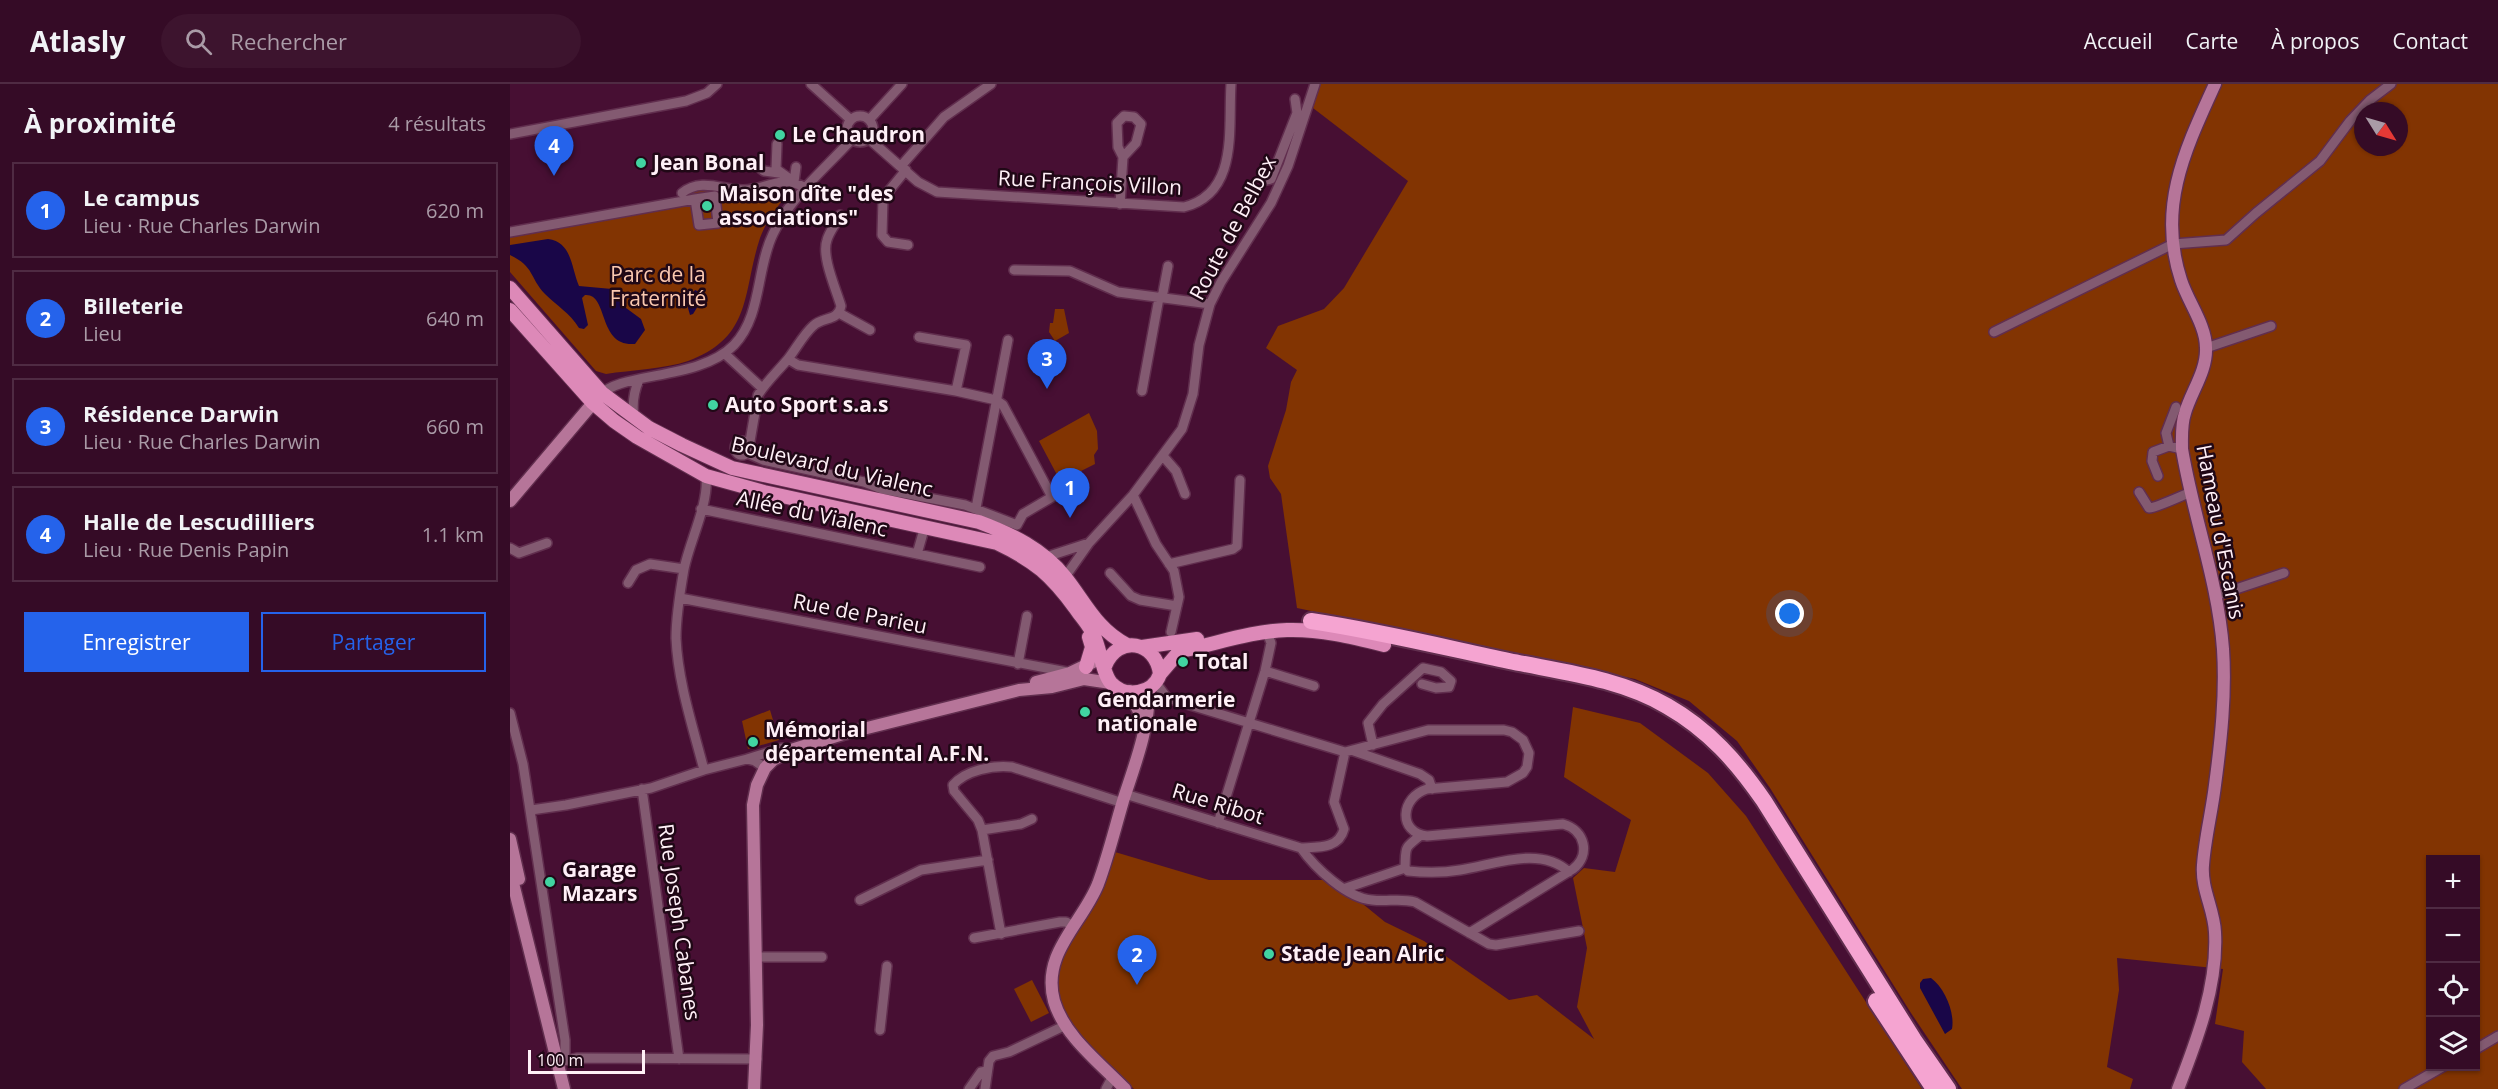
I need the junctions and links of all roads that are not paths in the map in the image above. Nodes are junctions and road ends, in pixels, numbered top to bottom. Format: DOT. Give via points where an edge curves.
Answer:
graph roads {
  1 [pos="717,84"];
  2 [pos="811,84"];
  3 [pos="902,84"];
  4 [pos="991,84"];
  5 [pos="1231,84"];
  6 [pos="1315,84"];
  7 [pos="2215,84"];
  8 [pos="2391,84"];
  9 [pos="1295,99"];
  10 [pos="851,120"];
  11 [pos="868,120"];
  12 [pos="510,134"];
  13 [pos="868,138"];
  14 [pos="852,139"];
  15 [pos="777,144"];
  16 [pos="1123,157"];
  17 [pos="755,164"];
  18 [pos="1283,164"];
  19 [pos="795,167"];
  20 [pos="903,168"];
  21 [pos="775,172"];
  22 [pos="1267,180"];
  23 [pos="794,182"];
  24 [pos="759,186"];
  25 [pos="806,188"];
  26 [pos="682,193"];
  27 [pos="695,199"];
  28 [pos="1120,204"];
  29 [pos="840,215"];
  30 [pos="510,232"];
  31 [pos="2173,244"];
  32 [pos="908,245"];
  33 [pos="1168,266"];
  34 [pos="1014,270"];
  35 [pos="510,288"];
  36 [pos="1161,298"];
  37 [pos="1210,304"];
  38 [pos="510,310"];
  39 [pos="839,313"];
  40 [pos="2271,326"];
  41 [pos="870,330"];
  42 [pos="1994,332"];
  43 [pos="919,337"];
  44 [pos="1008,340"];
  45 [pos="2206,348"];
  46 [pos="724,353"];
  47 [pos="789,358"];
  48 [pos="639,380"];
  49 [pos="762,388"];
  50 [pos="1142,391"];
  51 [pos="956,392"];
  52 [pos="598,398"];
  53 [pos="996,400"];
  54 [pos="756,407"];
  55 [pos="2176,407"];
  56 [pos="634,418"];
  57 [pos="2169,446"];
  58 [pos="2182,449"];
  59 [pos="748,450"];
  60 [pos="1163,456"];
  61 [pos="705,476"];
  62 [pos="2158,476"];
  63 [pos="1240,480"];
  64 [pos="720,481"];
  65 [pos="707,492"];
  66 [pos="2139,492"];
  67 [pos="2191,492"];
  68 [pos="1185,494"];
  69 [pos="913,495"];
  70 [pos="1134,495"];
  71 [pos="879,497"];
  72 [pos="510,501"];
  73 [pos="976,508"];
  74 [pos="701,510"];
  75 [pos="1017,525"];
  76 [pos="925,526"];
  77 [pos="547,543"];
  78 [pos="1089,543"];
  79 [pos="1032,547"];
  80 [pos="510,548"];
  81 [pos="917,554"];
  82 [pos="1046,557"];
  83 [pos="1169,564"];
  84 [pos="980,567"];
  85 [pos="684,569"];
  86 [pos="1110,573"];
  87 [pos="2284,573"];
  88 [pos="1065,577"];
  89 [pos="628,583"];
  90 [pos="2215,596"];
  91 [pos="680,598"];
  92 [pos="1177,606"];
  93 [pos="1027,616"];
  94 [pos="1083,618"];
  95 [pos="1311,621"];
  96 [pos="1171,632"];
  97 [pos="1267,632"];
  98 [pos="1127,645"];
  99 [pos="1384,645"];
  100 [pos="1142,647"];
  101 [pos="1106,659"];
  102 [pos="1018,664"];
  103 [pos="1086,666"];
  104 [pos="1032,667"];
  105 [pos="1265,670"];
  106 [pos="1070,673"];
  107 [pos="1155,682"];
  108 [pos="1048,683"];
  109 [pos="1111,683"];
  110 [pos="1422,684"];
  111 [pos="1314,686"];
  112 [pos="1129,691"];
  113 [pos="510,712"];
  114 [pos="1248,723"];
  115 [pos="1143,739"];
  116 [pos="819,741"];
  117 [pos="1373,745"];
  118 [pos="1350,752"];
  119 [pos="757,764"];
  120 [pos="704,770"];
  121 [pos="642,789"];
  122 [pos="1432,789"];
  123 [pos="1124,799"];
  124 [pos="531,810"];
  125 [pos="1032,819"];
  126 [pos="1218,823"];
  127 [pos="982,830"];
  128 [pos="1421,835"];
  129 [pos="510,839"];
  130 [pos="1301,848"];
  131 [pos="988,860"];
  132 [pos="1405,868"];
  133 [pos="510,871"];
  134 [pos="1569,872"];
  135 [pos="1346,888"];
  136 [pos="860,900"];
  137 [pos="1073,926"];
  138 [pos="1579,931"];
  139 [pos="1469,933"];
  140 [pos="1001,934"];
  141 [pos="974,938"];
  142 [pos="756,957"];
  143 [pos="822,957"];
  144 [pos="887,966"];
  145 [pos="548,1021"];
  146 [pos="1066,1025"];
  147 [pos="880,1030"];
  148 [pos="2498,1036"];
  149 [pos="2480,1045"];
  150 [pos="557,1058"];
  151 [pos="679,1059"];
  152 [pos="757,1059"];
  153 [pos="987,1071"];
  154 [pos="2435,1071"];
  155 [pos="1113,1076"];
  156 [pos="564,1089"];
  157 [pos="754,1089"];
  158 [pos="969,1089"];
  159 [pos="984,1089"];
  160 [pos="1106,1089"];
  161 [pos="1125,1089"];
  162 [pos="1934,1089"];
  163 [pos="1948,1089"];
  164 [pos="2178,1089"];
  165 [pos="2404,1089"];
  1 -- 12 [label="street" via="708,93 686,101"];
  2 -- 10 [label="street"];
  3 -- 11 [label="street"];
  4 -- 20 [label="street" via="944,117"];
  5 -- 28 [label="street, Rue François Villon" via="1226,164 1214,191 1184,207"];
  6 -- 18 [label="street, Route de Belbex"];
  7 -- 31 [label="street, Hameau d'Escanis" via="2177,174"];
  8 -- 31 [label="street" via="2357,114 2320,161 2226,240"];
  9 -- 18 [label="street" via="1297,113"];
  10 -- 11 [label="street" via="858,116"];
  10 -- 14 [label="street" via="847,128"];
  11 -- 13 [label="street" via="872,131"];
  13 -- 14 [label="street" via="862,142"];
  13 -- 20 [label="street, Rue François Villon"];
  14 -- 25 [label="street"];
  15 -- 21 [label="street"];
  16 -- 28 [label="street"];
  17 -- 21 [label="street" via="764,171"];
  18 -- 22 [label="street"];
  18 -- 37 [label="street, Route de Belbex" via="1271,203"];
  19 -- 23 [label="street"];
  20 -- 28 [label="street, Rue François Villon" via="928,188 943,193"];
  20 -- 32 [label="street" via="883,198 882,226 885,240"];
  21 -- 23 [label="street"];
  21 -- 24 [label="street"];
  23 -- 24 [label="street"];
  23 -- 25 [label="street"];
  24 -- 26 [label="street" via="744,190 697,185"];
  25 -- 46 [label="street" via="771,236 750,318"];
  27 -- 30 [label="street"];
  29 -- 39 [label="street" via="827,240 825,255 841,306"];
  31 -- 42 [label="street"];
  31 -- 45 [label="street, Hameau d'Escanis"];
  33 -- 36 [label="street"];
  34 -- 36 [label="street" via="1070,271 1118,292"];
  35 -- 52 [label="main road, Boulevard du Vialenc"];
  36 -- 37 [label="street"];
  36 -- 50 [label="street"];
  37 -- 60 [label="street, Route de Belbex" via="1189,411"];
  38 -- 52 [label="main road, Boulevard du Vialenc"];
  39 -- 41 [label="street"];
  39 -- 47 [label="street" via="812,326"];
  40 -- 45 [label="street"];
  43 -- 51 [label="street" via="966,345"];
  44 -- 53 [label="street"];
  45 -- 58 [label="street, Hameau d'Escanis" via="2185,413"];
  46 -- 48 [label="street" via="691,370"];
  46 -- 49 [label="street"];
  47 -- 49 [label="street"];
  47 -- 51 [label="street" via="798,365"];
  48 -- 52 [label="street" via="616,385"];
  48 -- 56 [label="street" via="634,394"];
  49 -- 54 [label="street"];
  51 -- 53 [label="street"];
  52 -- 56 [label="main road, Boulevard du Vialenc"];
  52 -- 61 [label="main road, Boulevard du Vialenc" via="637,437"];
  52 -- 72 [label="street"];
  53 -- 73 [label="street"];
  53 -- 75 [label="street" via="1004,405 1052,497 1023,514"];
  54 -- 59 [label="street"];
  54 -- 59 [label="street" via="749,428 735,447 741,455"];
  55 -- 57 [label="street" via="2166,432"];
  56 -- 71 [label="main road, Boulevard du Vialenc" via="732,468"];
  57 -- 58 [label="street"];
  57 -- 62 [label="street" via="2153,452 2151,461"];
  58 -- 67 [label="street, Hameau d'Escanis"];
  59 -- 69 [label="street" via="763,460"];
  60 -- 68 [label="street" via="1176,471"];
  60 -- 70 [label="street, Route de Belbex"];
  61 -- 64 [label="main road, Boulevard du Vialenc"];
  61 -- 65 [label="street"];
  63 -- 83 [label="street" via="1237,546"];
  64 -- 65 [label="street"];
  64 -- 76 [label="main road, Boulevard du Vialenc"];
  65 -- 74 [label="street"];
  66 -- 67 [label="street" via="2149,508 2156,508"];
  67 -- 90 [label="street, Hameau d'Escanis"];
  69 -- 71 [label="street" via="885,492"];
  69 -- 73 [label="street"];
  70 -- 78 [label="street, Route de Belbex"];
  70 -- 83 [label="street"];
  71 -- 79 [label="main road, Boulevard du Vialenc" via="979,522"];
  73 -- 75 [label="street"];
  74 -- 81 [label="street, Allée du Vialenc"];
  74 -- 85 [label="street"];
  75 -- 79 [label="street"];
  76 -- 81 [label="street"];
  76 -- 94 [label="main road, Boulevard du Vialenc" via="997,543 1024,556 1048,573"];
  77 -- 80 [label="street" via="519,553"];
  78 -- 82 [label="street, Route de Belbex"];
  78 -- 88 [label="street, Route de Belbex"];
  79 -- 82 [label="main road, Boulevard du Vialenc"];
  81 -- 84 [label="street, Allée du Vialenc"];
  82 -- 88 [label="main road, Boulevard du Vialenc"];
  83 -- 92 [label="street" via="1177,585"];
  85 -- 89 [label="street" via="650,564 636,570"];
  85 -- 91 [label="street"];
  86 -- 92 [label="street" via="1131,596"];
  87 -- 90 [label="street"];
  88 -- 98 [label="main road, Boulevard du Vialenc" via="1105,632"];
  90 -- 164 [label="street, Hameau d'Escanis" via="2223,649 2224,699 2203,866 2217,953 2207,1002"];
  91 -- 102 [label="street, Rue de Parieu"];
  91 -- 120 [label="street" via="677,650"];
  92 -- 96 [label="street"];
  93 -- 102 [label="street"];
  94 -- 101 [label="main road, Boulevard du Vialenc"];
  94 -- 103 [label="main road" via="1092,647"];
  95 -- 100 [label="main road" via="1264,624"];
  95 -- 163 [label="highway" via="1604,681 1649,696 1703,730 1741,768 1764,801"];
  97 -- 99 [label="main road" via="1320,632"];
  97 -- 105 [label="street" via="1271,643"];
  97 -- 107 [label="main road" via="1178,653"];
  98 -- 100 [label="main road"];
  98 -- 101 [label="main road"];
  99 -- 162 [label="highway" via="1612,694 1654,711 1697,739 1753,804"];
  100 -- 107 [label="main road" via="1153,656"];
  101 -- 103 [label="street"];
  101 -- 109 [label="main road"];
  102 -- 104 [label="street, Rue de Parieu"];
  103 -- 106 [label="street"];
  104 -- 106 [label="street, Rue de Parieu"];
  104 -- 108 [label="street"];
  105 -- 111 [label="street"];
  105 -- 114 [label="street"];
  106 -- 108 [label="street"];
  107 -- 112 [label="main road" via="1138,693"];
  107 -- 114 [label="street" via="1167,698"];
  107 -- 115 [label="street"];
  108 -- 109 [label="street" via="1084,679"];
  108 -- 116 [label="street"];
  109 -- 112 [label="main road"];
  110 -- 117 [label="street" via="1449,687 1451,681 1441,672 1423,668 1368,723"];
  112 -- 115 [label="street" via="1141,716"];
  113 -- 124 [label="street"];
  114 -- 118 [label="street"];
  114 -- 126 [label="street"];
  115 -- 123 [label="street"];
  116 -- 119 [label="street"];
  116 -- 119 [label="street" via="782,748"];
  117 -- 118 [label="street"];
  117 -- 122 [label="street" via="1439,729 1504,730 1518,735 1527,746 1527,767 1513,780"];
  118 -- 122 [label="street" via="1420,774 1429,780"];
  118 -- 130 [label="street" via="1334,802 1343,833 1336,843"];
  119 -- 120 [label="street"];
  119 -- 142 [label="street" via="753,806"];
  120 -- 121 [label="street"];
  121 -- 124 [label="street"];
  121 -- 151 [label="street, Rue Joseph Cabanes"];
  122 -- 128 [label="street" via="1414,795 1407,806 1407,819"];
  123 -- 126 [label="street, Rue Ribot"];
  123 -- 127 [label="street, Rue Ribot" via="1000,766 959,778 953,785"];
  123 -- 137 [label="street" via="1097,886"];
  124 -- 150 [label="street" via="565,1040 565,1053"];
  125 -- 127 [label="street"];
  126 -- 130 [label="street, Rue Ribot"];
  127 -- 131 [label="street"];
  128 -- 132 [label="street" via="1406,847"];
  128 -- 134 [label="street" via="1563,824 1578,832 1584,842 1582,860"];
  129 -- 145 [label="street"];
  130 -- 135 [label="street" via="1321,872"];
  131 -- 136 [label="street" via="921,870"];
  131 -- 140 [label="street"];
  132 -- 134 [label="street" via="1440,873 1532,859 1557,863"];
  132 -- 135 [label="street"];
  133 -- 145 [label="street"];
  134 -- 139 [label="street"];
  135 -- 139 [label="street" via="1370,900 1415,902"];
  137 -- 140 [label="street" via="1060,922"];
  137 -- 146 [label="street" via="1053,963 1054,1001"];
  138 -- 139 [label="street" via="1496,945"];
  140 -- 141 [label="street"];
  142 -- 143 [label="street"];
  142 -- 152 [label="street"];
  144 -- 147 [label="street"];
  145 -- 150 [label="street"];
  146 -- 153 [label="street" via="993,1056"];
  146 -- 155 [label="street"];
  148 -- 149 [label="street"];
  150 -- 151 [label="street"];
  150 -- 156 [label="street"];
  151 -- 152 [label="street"];
  152 -- 157 [label="street"];
  153 -- 158 [label="street" via="981,1072"];
  153 -- 159 [label="street"];
  154 -- 165 [label="street"];
  155 -- 160 [label="street"];
  155 -- 161 [label="street"];
}
